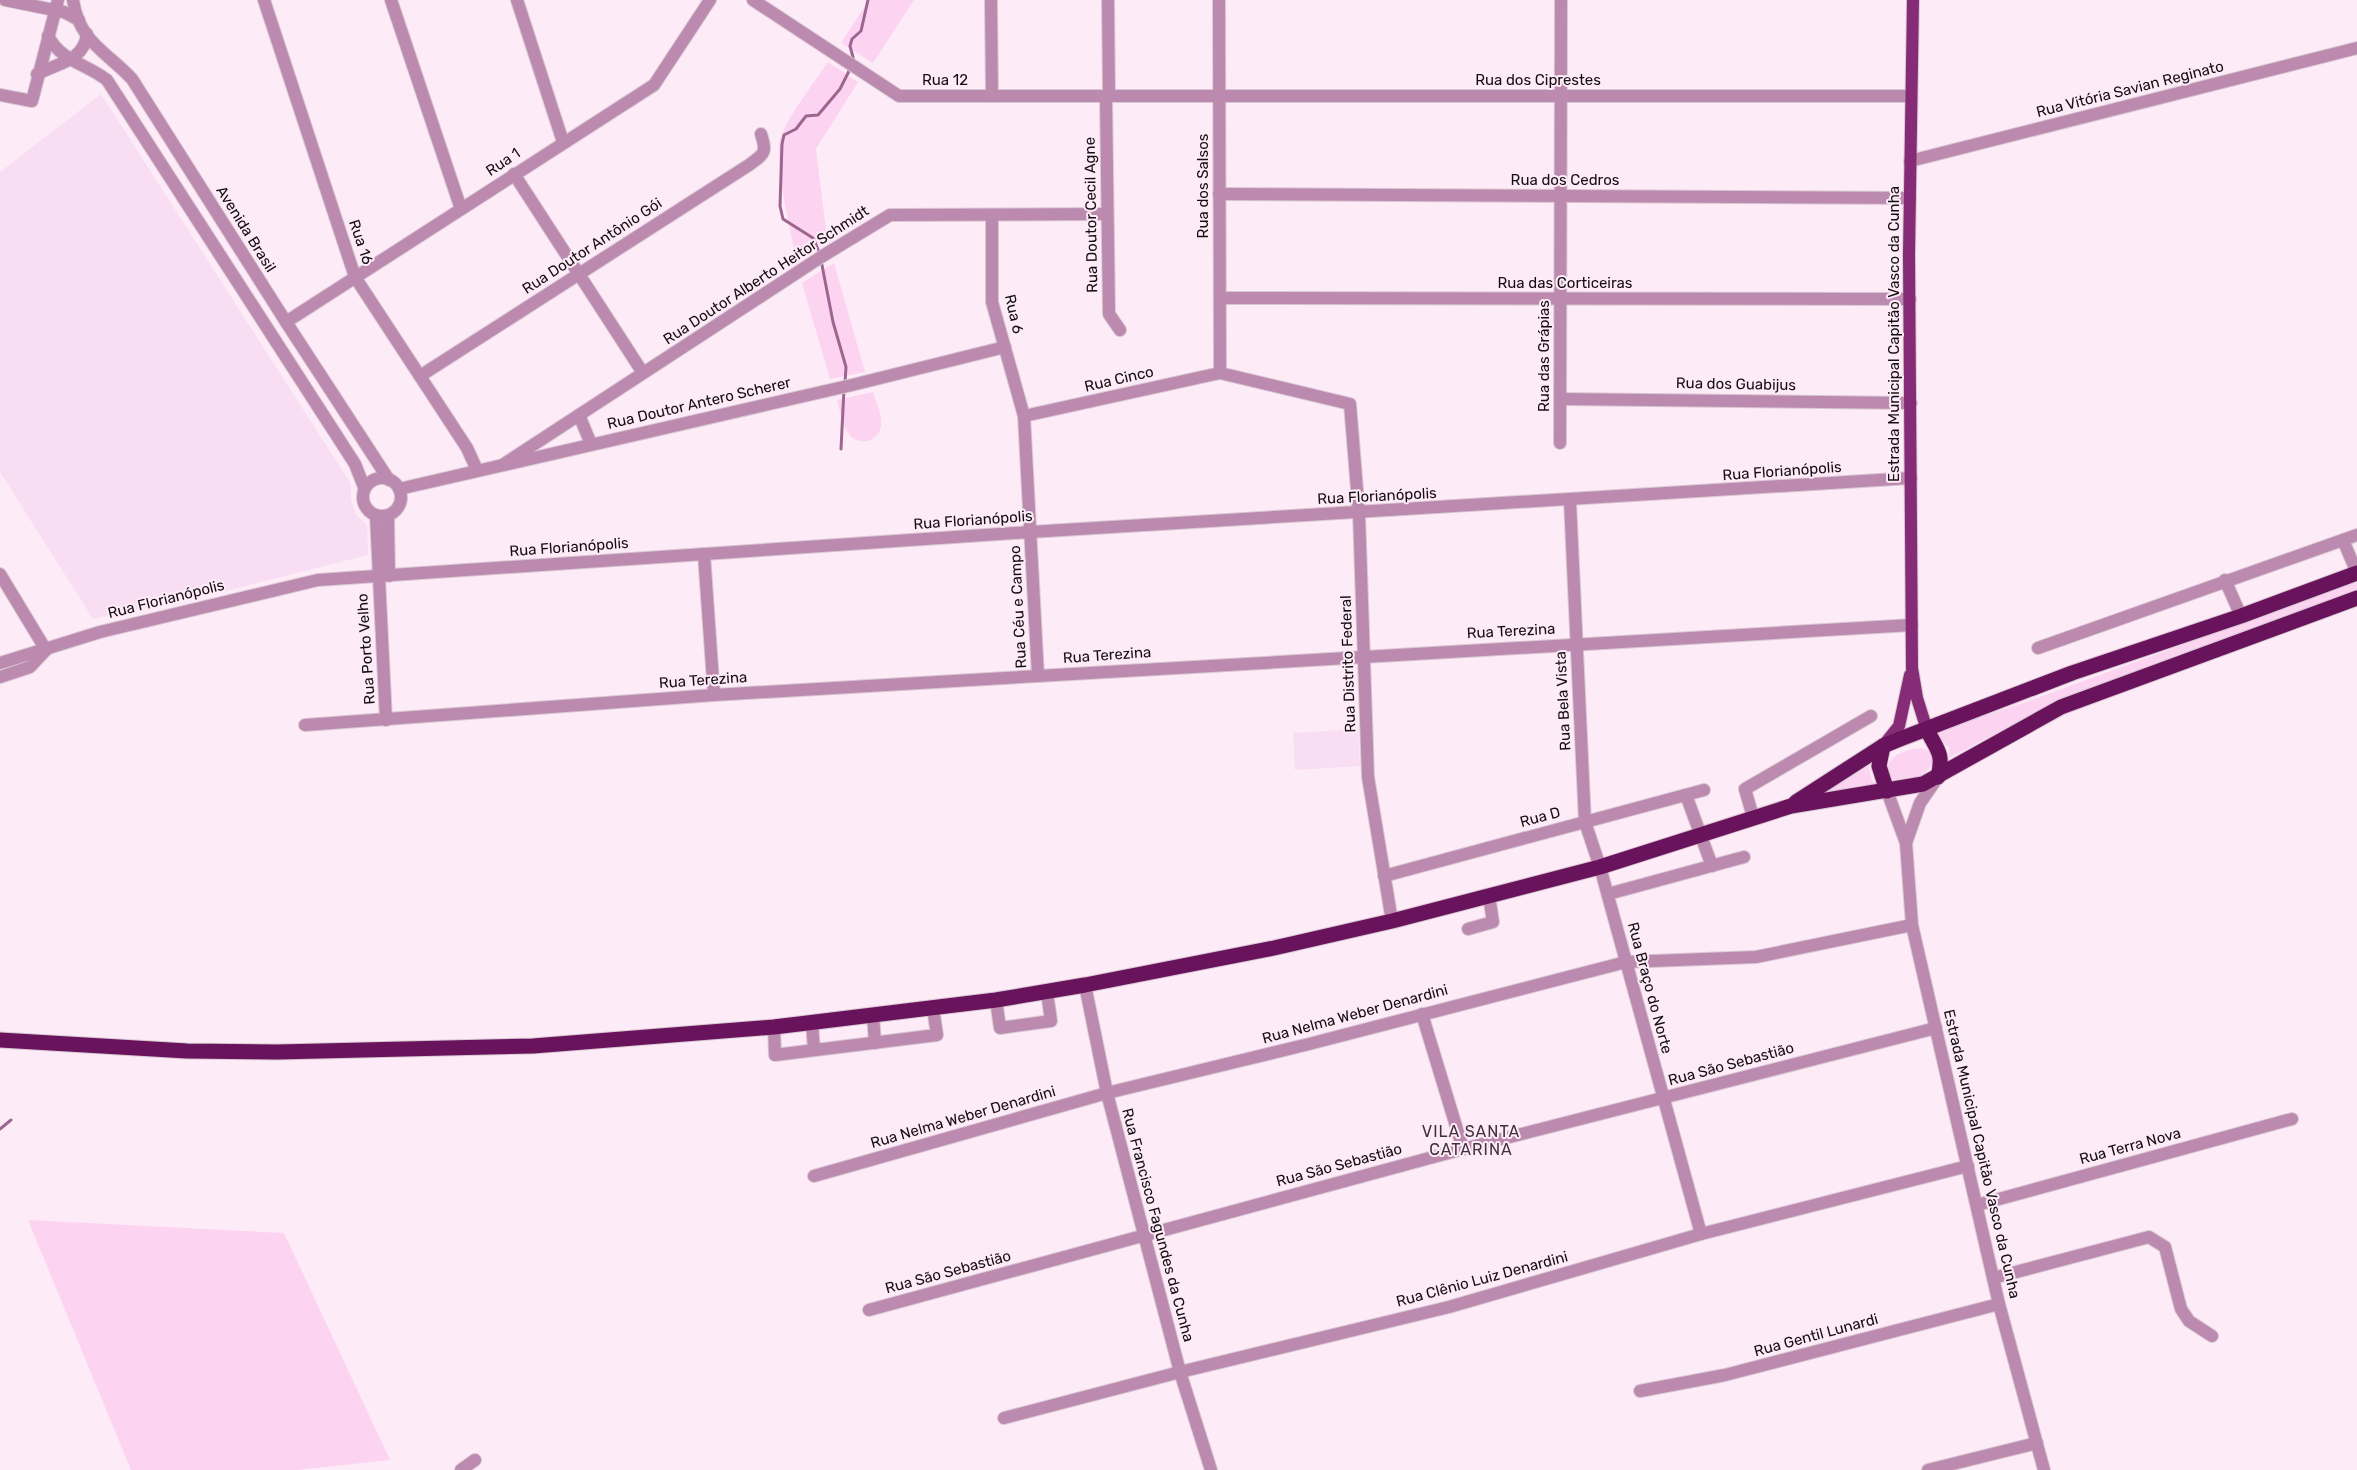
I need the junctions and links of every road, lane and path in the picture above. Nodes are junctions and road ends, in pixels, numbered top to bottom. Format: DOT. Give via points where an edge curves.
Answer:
graph roads {
  1 [pos="5,0"];
  2 [pos="73,0"];
  3 [pos="264,0"];
  4 [pos="391,0"];
  5 [pos="517,0"];
  6 [pos="710,0"];
  7 [pos="753,0"];
  8 [pos="991,0"];
  9 [pos="1108,0"];
  10 [pos="1219,0"];
  11 [pos="1561,0"];
  12 [pos="1913,0"];
  13 [pos="57,6"];
  14 [pos="79,20"];
  15 [pos="86,34"];
  16 [pos="48,36"];
  17 [pos="2357,48"];
  18 [pos="70,60"];
  19 [pos="37,74"];
  20 [pos="0,94"];
  21 [pos="992,96"];
  22 [pos="1219,96"];
  23 [pos="1560,96"];
  24 [pos="1911,96"];
  25 [pos="1108,97"];
  26 [pos="1165,97"];
  27 [pos="761,134"];
  28 [pos="563,142"];
  29 [pos="1910,161"];
  30 [pos="514,174"];
  31 [pos="1219,194"];
  32 [pos="1560,196"];
  33 [pos="1910,198"];
  34 [pos="461,209"];
  35 [pos="1106,214"];
  36 [pos="992,215"];
  37 [pos="251,266"];
  38 [pos="579,274"];
  39 [pos="355,276"];
  40 [pos="234,277"];
  41 [pos="1220,298"];
  42 [pos="1560,299"];
  43 [pos="1910,299"];
  44 [pos="286,322"];
  45 [pos="1120,330"];
  46 [pos="1005,347"];
  47 [pos="643,373"];
  48 [pos="1220,373"];
  49 [pos="420,376"];
  50 [pos="1560,399"];
  51 [pos="1911,403"];
  52 [pos="579,415"];
  53 [pos="1024,416"];
  54 [pos="1560,443"];
  55 [pos="591,444"];
  56 [pos="504,464"];
  57 [pos="477,470"];
  58 [pos="1911,478"];
  59 [pos="389,480"];
  60 [pos="364,487"];
  61 [pos="399,489"];
  62 [pos="1570,501"];
  63 [pos="1359,514"];
  64 [pos="382,516"];
  65 [pos="1030,532"];
  66 [pos="2357,535"];
  67 [pos="2343,540"];
  68 [pos="704,554"];
  69 [pos="2357,573"];
  70 [pos="0,574"];
  71 [pos="383,576"];
  72 [pos="2225,580"];
  73 [pos="2357,598"];
  74 [pos="2241,616"];
  75 [pos="1912,625"];
  76 [pos="1576,643"];
  77 [pos="2038,648"];
  78 [pos="46,650"];
  79 [pos="1365,655"];
  80 [pos="0,663"];
  81 [pos="1912,668"];
  82 [pos="1038,676"];
  83 [pos="0,677"];
  84 [pos="714,695"];
  85 [pos="1871,716"];
  86 [pos="386,720"];
  87 [pos="305,725"];
  88 [pos="1927,730"];
  89 [pos="1883,746"];
  90 [pos="1938,777"];
  91 [pos="1704,790"];
  92 [pos="1887,791"];
  93 [pos="1686,795"];
  94 [pos="1791,806"];
  95 [pos="1753,817"];
  96 [pos="1586,822"];
  97 [pos="1700,834"];
  98 [pos="1906,843"];
  99 [pos="1744,857"];
  100 [pos="1712,866"];
  101 [pos="1600,867"];
  102 [pos="1384,876"];
  103 [pos="1608,894"];
  104 [pos="1489,896"];
  105 [pos="1392,921"];
  106 [pos="1912,925"];
  107 [pos="1468,929"];
  108 [pos="1626,962"];
  109 [pos="1085,985"];
  110 [pos="1047,992"];
  111 [pos="996,1000"];
  112 [pos="933,1008"];
  113 [pos="1422,1014"];
  114 [pos="873,1015"];
  115 [pos="812,1023"];
  116 [pos="774,1027"];
  117 [pos="1936,1028"];
  118 [pos="0,1040"];
  119 [pos="875,1043"];
  120 [pos="814,1050"];
  121 [pos="1107,1093"];
  122 [pos="1664,1099"];
  123 [pos="2292,1119"];
  124 [pos="1463,1149"];
  125 [pos="1968,1166"];
  126 [pos="814,1176"];
  127 [pos="1977,1205"];
  128 [pos="1144,1234"];
  129 [pos="1701,1234"];
  130 [pos="1994,1278"];
  131 [pos="2000,1304"];
  132 [pos="869,1310"];
  133 [pos="2212,1336"];
  134 [pos="1180,1372"];
  135 [pos="1640,1391"];
  136 [pos="1004,1418"];
  137 [pos="2037,1443"];
  138 [pos="474,1460"];
  139 [pos="461,1470"];
  140 [pos="1211,1470"];
  141 [pos="1928,1470"];
  142 [pos="2044,1470"];
  1 -- 13 [label="street"];
  2 -- 14 [label="street, Avenida Brasil"];
  3 -- 39 [label="street, Rua 16"];
  4 -- 34 [label="street"];
  5 -- 28 [label="street"];
  6 -- 28 [label="street, Rua 1" via="654,85"];
  7 -- 21 [label="street, Rua 12" via="899,96"];
  8 -- 21 [label="street"];
  9 -- 25 [label="street, Rua Doutor Cecil Agne"];
  10 -- 22 [label="street, Rua dos Salsos"];
  11 -- 23 [label="street, Rua das Grápias"];
  12 -- 24 [label="main road, Estrada Municipal Capitão Vasco da Cunha"];
  13 -- 14 [label="street"];
  13 -- 16 [label="street"];
  14 -- 15 [label="street, Avenida Brasil"];
  15 -- 18 [label="street" via="82,50"];
  15 -- 37 [label="street, Avenida Brasil" via="94,46 132,79"];
  16 -- 18 [label="street" via="54,48"];
  16 -- 19 [label="street"];
  17 -- 29 [label="street, Rua Vitória Savian Reginato"];
  18 -- 19 [label="street"];
  18 -- 40 [label="street" via="95,71 106,80"];
  19 -- 20 [label="street" via="32,101"];
  21 -- 25 [label="street, Rua 12"];
  22 -- 23 [label="street, Rua dos Ciprestes"];
  22 -- 26 [label="street, Rua dos Ciprestes"];
  22 -- 31 [label="street, Rua dos Salsos"];
  23 -- 24 [label="street, Rua dos Ciprestes"];
  23 -- 32 [label="street, Rua das Grápias"];
  24 -- 29 [label="main road, Estrada Municipal Capitão Vasco da Cunha"];
  25 -- 26 [label="street, Rua 12"];
  25 -- 35 [label="street, Rua Doutor Cecil Agne"];
  27 -- 38 [label="street, Rua Doutor Antônio Gói" via="764,153"];
  28 -- 30 [label="street, Rua 1"];
  29 -- 33 [label="main road, Estrada Municipal Capitão Vasco da Cunha"];
  30 -- 34 [label="street, Rua 1"];
  30 -- 38 [label="street"];
  31 -- 32 [label="street, Rua dos Cedros"];
  31 -- 41 [label="street, Rua dos Salsos"];
  32 -- 33 [label="street, Rua dos Cedros"];
  32 -- 42 [label="street, Rua das Grápias"];
  33 -- 43 [label="main road, Estrada Municipal Capitão Vasco da Cunha"];
  34 -- 39 [label="street, Rua 1"];
  35 -- 36 [label="street, Rua Doutor Alberto Heitor Schmidt"];
  35 -- 45 [label="street, Rua Doutor Cecil Agne" via="1110,226 1109,314"];
  36 -- 46 [label="street, Rua 6" via="992,302"];
  36 -- 47 [label="street, Rua Doutor Alberto Heitor Schmidt" via="890,215"];
  37 -- 40 [label="street"];
  37 -- 44 [label="street, Avenida Brasil"];
  38 -- 47 [label="street"];
  38 -- 49 [label="street, Rua Doutor Antônio Gói"];
  39 -- 44 [label="street, Rua 1"];
  39 -- 49 [label="street, Rua 16"];
  40 -- 60 [label="street" via="355,464"];
  41 -- 42 [label="street, Rua das Corticeiras"];
  41 -- 48 [label="street, Rua dos Salsos"];
  42 -- 43 [label="street, Rua das Corticeiras"];
  42 -- 50 [label="street, Rua das Grápias"];
  43 -- 51 [label="main road, Estrada Municipal Capitão Vasco da Cunha"];
  44 -- 59 [label="street, Avenida Brasil"];
  46 -- 53 [label="street, Rua 6"];
  46 -- 55 [label="street, Rua Doutor Antero Scherer"];
  47 -- 52 [label="street, Rua Doutor Alberto Heitor Schmidt"];
  48 -- 53 [label="street, Rua Cinco"];
  48 -- 63 [label="street, Rua Distrito Federal" via="1350,404"];
  49 -- 57 [label="street, Rua 16" via="467,448"];
  50 -- 51 [label="street, Rua dos Guabijus"];
  50 -- 54 [label="street, Rua das Grápias"];
  51 -- 58 [label="main road, Estrada Municipal Capitão Vasco da Cunha"];
  52 -- 55 [label="street"];
  52 -- 56 [label="street, Rua Doutor Alberto Heitor Schmidt"];
  53 -- 65 [label="street, Rua Céu e Campo"];
  55 -- 56 [label="street, Rua Doutor Antero Scherer"];
  56 -- 57 [label="street, Rua Doutor Antero Scherer"];
  57 -- 61 [label="street, Rua Doutor Antero Scherer"];
  58 -- 62 [label="street, Rua Florianópolis"];
  58 -- 75 [label="main road, Estrada Municipal Capitão Vasco da Cunha"];
  59 -- 60 [label="street" via="372,480"];
  59 -- 61 [label="street, Avenida Brasil"];
  60 -- 64 [label="street" via="363,502 368,511"];
  61 -- 64 [label="street" via="401,500 396,511"];
  62 -- 63 [label="street, Rua Florianópolis"];
  62 -- 76 [label="street, Rua Bela Vista"];
  63 -- 65 [label="street, Rua Florianópolis"];
  63 -- 79 [label="street, Rua Distrito Federal"];
  64 -- 71 [label="street"];
  65 -- 68 [label="street, Rua Florianópolis"];
  65 -- 82 [label="street, Rua Céu e Campo"];
  66 -- 67 [label="street"];
  67 -- 69 [label="street"];
  67 -- 72 [label="street"];
  68 -- 71 [label="street, Rua Florianópolis"];
  68 -- 84 [label="street"];
  69 -- 74 [label="highway"];
  70 -- 78 [label="street"];
  71 -- 78 [label="street, Rua Florianópolis" via="303,583 100,632"];
  71 -- 86 [label="street, Rua Porto Velho"];
  72 -- 74 [label="street"];
  72 -- 77 [label="street"];
  73 -- 90 [label="highway" via="2061,707"];
  74 -- 88 [label="highway" via="2072,673"];
  75 -- 76 [label="street, Rua Terezina"];
  75 -- 81 [label="main road, Estrada Municipal Capitão Vasco da Cunha"];
  76 -- 79 [label="street, Rua Terezina"];
  76 -- 96 [label="street, Rua Bela Vista"];
  78 -- 80 [label="street, Rua Florianópolis"];
  78 -- 83 [label="street, Rua Florianópolis" via="30,667"];
  79 -- 82 [label="street, Rua Terezina"];
  79 -- 102 [label="street, Rua Distrito Federal" via="1368,777"];
  81 -- 88 [label="main road, Estrada Municipal Capitão Vasco da Cunha"];
  81 -- 89 [label="main road, Estrada Municipal Capitão Vasco da Cunha" via="1899,726"];
  82 -- 84 [label="street, Rua Terezina"];
  84 -- 86 [label="street, Rua Terezina"];
  85 -- 95 [label="street" via="1745,789"];
  86 -- 87 [label="street, Rua Terezina"];
  88 -- 89 [label="highway"];
  88 -- 90 [label="highway" via="1940,751 1942,762"];
  89 -- 92 [label="highway" via="1879,766"];
  89 -- 94 [label="highway"];
  90 -- 92 [label="highway" via="1923,784"];
  90 -- 98 [label="street, Estrada Municipal Capitão Vasco da Cunha" via="1920,802"];
  91 -- 93 [label="street, Rua D"];
  92 -- 94 [label="highway"];
  92 -- 98 [label="street, Estrada Municipal Capitão Vasco da Cunha"];
  93 -- 96 [label="street, Rua D"];
  93 -- 97 [label="street"];
  94 -- 95 [label="highway"];
  95 -- 97 [label="highway"];
  96 -- 101 [label="street, Rua Bela Vista"];
  96 -- 102 [label="street, Rua D"];
  97 -- 100 [label="street"];
  97 -- 101 [label="highway"];
  98 -- 106 [label="street, Estrada Municipal Capitão Vasco da Cunha"];
  99 -- 100 [label="street"];
  100 -- 103 [label="street"];
  101 -- 103 [label="street, Rua Braço do Norte"];
  101 -- 104 [label="highway"];
  102 -- 105 [label="street, Rua Distrito Federal"];
  103 -- 108 [label="street, Rua Braço do Norte"];
  104 -- 105 [label="highway"];
  104 -- 107 [label="street" via="1492,922"];
  105 -- 109 [label="highway"];
  106 -- 108 [label="street, Rua Nelma Weber Denardini" via="1756,957"];
  106 -- 117 [label="street, Estrada Municipal Capitão Vasco da Cunha"];
  108 -- 113 [label="street, Rua Nelma Weber Denardini"];
  108 -- 122 [label="street, Rua Braço do Norte"];
  109 -- 110 [label="highway"];
  109 -- 121 [label="street, Rua Francisco Fagundes da Cunha"];
  110 -- 111 [label="highway"];
  110 -- 111 [label="street" via="1051,1020 1000,1028"];
  111 -- 112 [label="highway"];
  112 -- 114 [label="highway"];
  112 -- 119 [label="street" via="937,1035"];
  113 -- 121 [label="street, Rua Nelma Weber Denardini"];
  113 -- 124 [label="street"];
  114 -- 115 [label="highway"];
  114 -- 119 [label="street"];
  115 -- 116 [label="highway"];
  115 -- 120 [label="street"];
  116 -- 118 [label="highway" via="533,1046 346,1052 187,1051"];
  116 -- 120 [label="street" via="775,1055"];
  117 -- 122 [label="street, Rua São Sebastião"];
  117 -- 125 [label="street, Estrada Municipal Capitão Vasco da Cunha"];
  119 -- 120 [label="street"];
  121 -- 126 [label="street, Rua Nelma Weber Denardini"];
  121 -- 128 [label="street, Rua Francisco Fagundes da Cunha"];
  122 -- 124 [label="street, Rua São Sebastião"];
  122 -- 129 [label="street, Rua Braço do Norte"];
  123 -- 127 [label="street, Rua Terra Nova"];
  124 -- 128 [label="street, Rua São Sebastião"];
  125 -- 127 [label="street, Estrada Municipal Capitão Vasco da Cunha"];
  125 -- 129 [label="street, Rua Clênio Luiz Denardini"];
  127 -- 130 [label="street, Estrada Municipal Capitão Vasco da Cunha"];
  128 -- 132 [label="street, Rua São Sebastião"];
  128 -- 134 [label="street, Rua Francisco Fagundes da Cunha"];
  129 -- 134 [label="street, Rua Clênio Luiz Denardini" via="1448,1307"];
  130 -- 131 [label="street, Estrada Municipal Capitão Vasco da Cunha"];
  130 -- 133 [label="street" via="2148,1237 2164,1247 2181,1309 2189,1321"];
  131 -- 135 [label="street, Rua Gentil Lunardi" via="1725,1375"];
  131 -- 137 [label="street, Estrada Municipal Capitão Vasco da Cunha"];
  134 -- 136 [label="street, Rua Clênio Luiz Denardini"];
  134 -- 140 [label="street, Rua Francisco Fagundes da Cunha"];
  137 -- 141 [label="street"];
  137 -- 142 [label="street, Estrada Municipal Capitão Vasco da Cunha"];
  138 -- 139 [label="street"];
}
